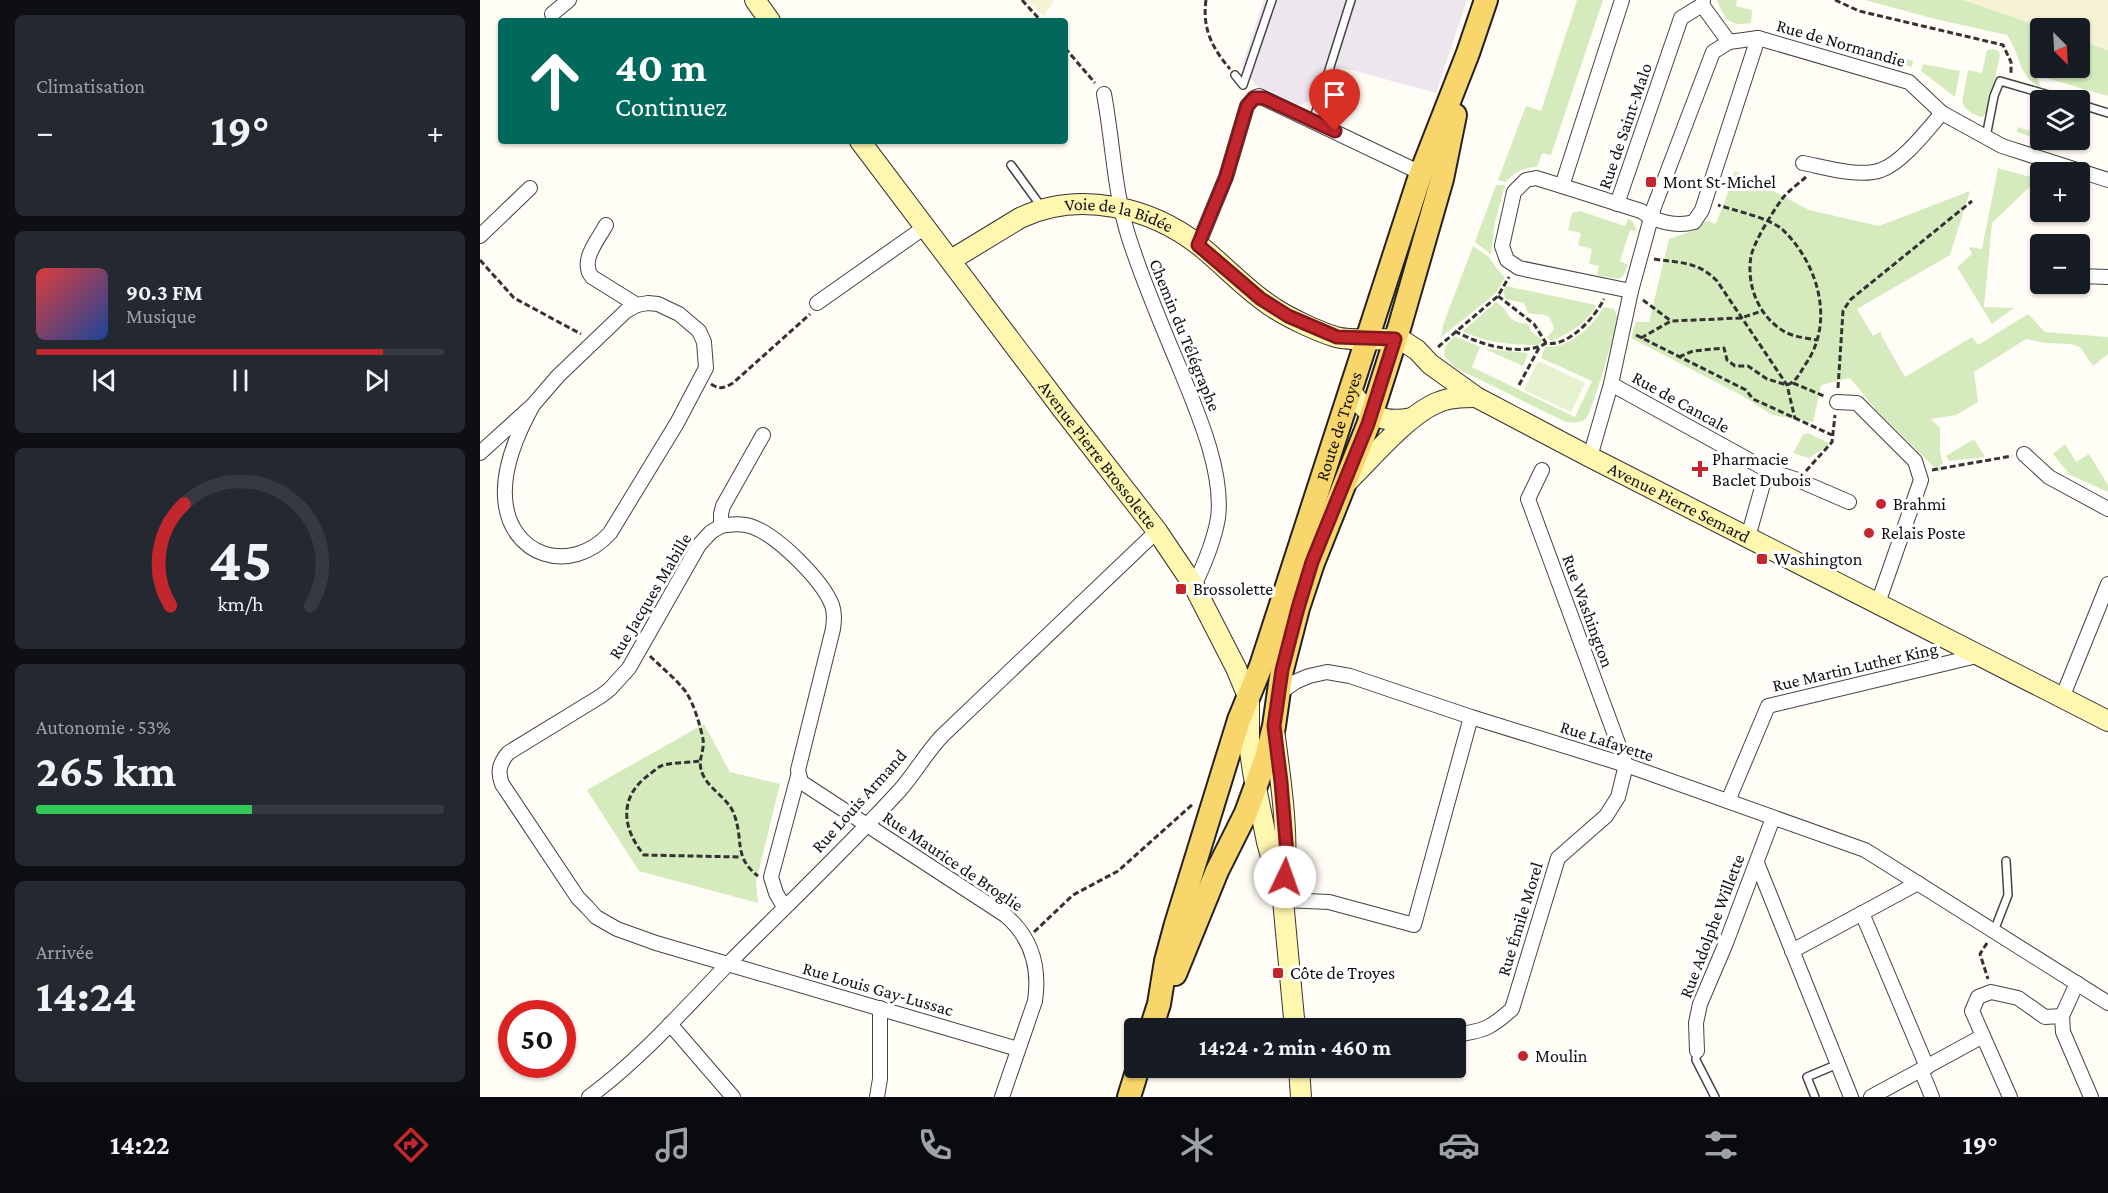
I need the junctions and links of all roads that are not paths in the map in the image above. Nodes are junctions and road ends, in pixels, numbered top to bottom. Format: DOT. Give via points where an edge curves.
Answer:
graph roads {
  1 [pos="569,0"];
  2 [pos="755,0"];
  3 [pos="1272,0"];
  4 [pos="1351,0"];
  5 [pos="1486,0"];
  6 [pos="1622,0"];
  7 [pos="1702,3"];
  8 [pos="552,14"];
  9 [pos="768,18"];
  10 [pos="1758,38"];
  11 [pos="1729,42"];
  12 [pos="1468,53"];
  13 [pos="1234,75"];
  14 [pos="1243,85"];
  15 [pos="2031,90"];
  16 [pos="1104,94"];
  17 [pos="1254,98"];
  18 [pos="2090,107"];
  19 [pos="1942,113"];
  20 [pos="2108,113"];
  21 [pos="1313,121"];
  22 [pos="1986,137"];
  23 [pos="862,144"];
  24 [pos="1803,163"];
  25 [pos="1011,165"];
  26 [pos="1421,172"];
  27 [pos="2108,180"];
  28 [pos="1562,186"];
  29 [pos="530,188"];
  30 [pos="1617,204"];
  31 [pos="1119,207"];
  32 [pos="1044,210"];
  33 [pos="1652,219"];
  34 [pos="606,225"];
  35 [pos="925,227"];
  36 [pos="480,236"];
  37 [pos="1198,245"];
  38 [pos="951,260"];
  39 [pos="2090,276"];
  40 [pos="2108,277"];
  41 [pos="1631,291"];
  42 [pos="817,303"];
  43 [pos="637,305"];
  44 [pos="1337,337"];
  45 [pos="1367,338"];
  46 [pos="1395,339"];
  47 [pos="1428,362"];
  48 [pos="1353,380"];
  49 [pos="1611,384"];
  50 [pos="1476,397"];
  51 [pos="1837,402"];
  52 [pos="533,405"];
  53 [pos="1418,413"];
  54 [pos="1371,414"];
  55 [pos="763,435"];
  56 [pos="480,453"];
  57 [pos="2025,454"];
  58 [pos="1590,457"];
  59 [pos="1542,470"];
  60 [pos="1767,470"];
  61 [pos="1345,484"];
  62 [pos="1849,501"];
  63 [pos="2108,509"];
  64 [pos="721,526"];
  65 [pos="1158,531"];
  66 [pos="1748,537"];
  67 [pos="2108,584"];
  68 [pos="1194,586"];
  69 [pos="1878,603"];
  70 [pos="1982,655"];
  71 [pos="1278,694"];
  72 [pos="2062,698"];
  73 [pos="1249,699"];
  74 [pos="1471,717"];
  75 [pos="2108,721"];
  76 [pos="1274,726"];
  77 [pos="1626,765"];
  78 [pos="798,776"];
  79 [pos="1256,788"];
  80 [pos="1728,801"];
  81 [pos="1773,818"];
  82 [pos="867,824"];
  83 [pos="1233,838"];
  84 [pos="1268,842"];
  85 [pos="2006,861"];
  86 [pos="1756,863"];
  87 [pos="1918,883"];
  88 [pos="1283,900"];
  89 [pos="784,907"];
  90 [pos="1862,913"];
  91 [pos="1994,931"];
  92 [pos="1792,951"];
  93 [pos="728,964"];
  94 [pos="2077,983"];
  95 [pos="1159,1004"];
  96 [pos="2108,1004"];
  97 [pos="880,1008"];
  98 [pos="2062,1016"];
  99 [pos="1155,1018"];
  100 [pos="1294,1018"];
  101 [pos="670,1024"];
  102 [pos="1466,1034"];
  103 [pos="1983,1036"];
  104 [pos="1018,1049"];
  105 [pos="1697,1051"];
  106 [pos="1838,1064"];
  107 [pos="1924,1068"];
  108 [pos="1135,1078"];
  109 [pos="1300,1078"];
  110 [pos="589,1097"];
  111 [pos="733,1097"];
  112 [pos="877,1097"];
  113 [pos="1002,1097"];
  114 [pos="1128,1097"];
  115 [pos="1301,1097"];
  116 [pos="1715,1097"];
  117 [pos="1815,1097"];
  118 [pos="1851,1097"];
  119 [pos="1871,1097"];
  120 [pos="1932,1097"];
  121 [pos="2010,1097"];
  122 [pos="2091,1097"];
  1 -- 8 [label="street"];
  2 -- 9 [label="main road"];
  3 -- 14 [label="lane"];
  4 -- 21 [label="lane"];
  5 -- 12 [label="main road, Route de Troyes"];
  6 -- 28 [label="street"];
  7 -- 11 [label="street"];
  7 -- 30 [label="street, Rue de Saint-Malo" via="1681,18"];
  10 -- 11 [label="street, Rue de Normandie"];
  10 -- 19 [label="street, Rue de Normandie" via="1909,82"];
  10 -- 33 [label="street" via="1702,210 1694,222 1681,226"];
  11 -- 33 [label="street" via="1713,52"];
  12 -- 26 [label="main road, Route de Troyes"];
  12 -- 46 [label="main road, Route de Troyes" via="1442,179"];
  13 -- 14 [label="lane"];
  14 -- 17 [label="lane"];
  15 -- 22 [label="lane" via="2000,81"];
  16 -- 31 [label="street, Chemin du Télégraphe"];
  17 -- 21 [label="street" via="1264,98"];
  17 -- 37 [label="street" via="1247,106 1226,177"];
  18 -- 20 [label="lane"];
  19 -- 22 [label="street, Rue de Normandie"];
  19 -- 24 [label="street" via="1910,150 1882,170 1859,173"];
  21 -- 26 [label="street"];
  22 -- 27 [label="street, Rue de Normandie" via="2002,146"];
  23 -- 35 [label="main road, Avenue Pierre Brossolette"];
  25 -- 32 [label="lane"];
  26 -- 45 [label="main road, Route de Troyes"];
  28 -- 30 [label="street, Rue de Saint-Malo"];
  28 -- 41 [label="street, Rue de Saint-Malo" via="1536,178 1526,180 1514,192 1502,246 1507,260 1519,268"];
  29 -- 36 [label="street"];
  30 -- 33 [label="street" via="1641,211"];
  31 -- 32 [label="main road, Voie de la Bidée" via="1089,204"];
  31 -- 37 [label="main road, Voie de la Bidée" via="1163,222"];
  31 -- 68 [label="street, Chemin du Télégraphe" via="1140,272 1211,452 1218,517 1208,556"];
  32 -- 38 [label="main road, Voie de la Bidée" via="1020,218"];
  33 -- 41 [label="street"];
  34 -- 43 [label="street" via="587,259 588,272"];
  35 -- 38 [label="main road, Avenue Pierre Brossolette"];
  35 -- 42 [label="street"];
  37 -- 44 [label="main road, Voie de la Bidée" via="1274,308"];
  38 -- 65 [label="main road, Avenue Pierre Brossolette"];
  39 -- 40 [label="street"];
  41 -- 49 [label="street"];
  43 -- 52 [label="street" via="594,341"];
  43 -- 52 [label="street" via="658,304 679,314 699,332 706,368 610,533 588,551 576,555 559,556 531,549 520,539 507,514 506,478 512,450"];
  44 -- 45 [label="main road, Voie de la Bidée"];
  44 -- 48 [label="main road"];
  45 -- 46 [label="main road, Avenue Pierre Semard"];
  45 -- 48 [label="main road, Route de Troyes"];
  46 -- 47 [label="main road, Avenue Pierre Semard" via="1417,350"];
  46 -- 54 [label="main road, Route de Troyes"];
  47 -- 50 [label="main road, Avenue Pierre Semard"];
  47 -- 53 [label="main road" via="1433,376 1431,398"];
  48 -- 54 [label="main road" via="1360,405"];
  48 -- 73 [label="main road, Route de Troyes"];
  49 -- 58 [label="street"];
  49 -- 60 [label="street, Rue de Cancale"];
  50 -- 53 [label="main road" via="1441,401"];
  50 -- 58 [label="main road, Avenue Pierre Semard"];
  51 -- 69 [label="street" via="1857,403 1915,461 1921,480"];
  52 -- 56 [label="street"];
  53 -- 54 [label="main road" via="1387,420"];
  53 -- 61 [label="main road"];
  54 -- 61 [label="main road, Route de Troyes"];
  55 -- 64 [label="street" via="723,506"];
  57 -- 63 [label="street" via="2049,477"];
  58 -- 66 [label="main road, Avenue Pierre Semard"];
  59 -- 77 [label="street, Rue Washington" via="1528,499"];
  60 -- 62 [label="street, Rue de Cancale"];
  60 -- 66 [label="street"];
  61 -- 71 [label="main road, Route de Troyes" via="1312,562"];
  64 -- 78 [label="street" via="752,526 778,542 813,578 831,604 833,629"];
  64 -- 93 [label="street, Rue Jacques Mabille" via="699,545 629,668 610,689 508,753 502,760 499,776 578,898 596,917 629,934"];
  65 -- 68 [label="main road, Avenue Pierre Brossolette"];
  65 -- 82 [label="street, Rue Louis Armand" via="928,750 906,782"];
  66 -- 69 [label="main road, Avenue Pierre Semard"];
  67 -- 72 [label="street"];
  68 -- 73 [label="main road, Avenue Pierre Brossolette"];
  69 -- 70 [label="main road, Avenue Pierre Semard"];
  70 -- 72 [label="main road, Avenue Pierre Semard"];
  70 -- 80 [label="street, Rue Martin Luther King" via="1768,706"];
  71 -- 74 [label="street, Rue Lafayette" via="1296,681 1327,672 1350,676"];
  71 -- 76 [label="main road, Route de Troyes"];
  72 -- 75 [label="main road, Avenue Pierre Semard"];
  73 -- 79 [label="main road" via="1249,744"];
  73 -- 95 [label="main road, Route de Troyes" via="1239,720 1171,942"];
  74 -- 77 [label="street, Rue Lafayette"];
  74 -- 88 [label="street" via="1414,925 1329,902"];
  76 -- 79 [label="main road, Route de Troyes"];
  76 -- 88 [label="main road" via="1287,854"];
  77 -- 80 [label="street, Rue Lafayette"];
  77 -- 102 [label="street, Rue Émile Morel" via="1618,798 1606,816 1558,858 1512,1009 1481,1032"];
  78 -- 82 [label="street, Rue Maurice de Broglie" via="807,787"];
  78 -- 89 [label="street" via="773,869 772,884"];
  79 -- 83 [label="main road, Route de Troyes"];
  79 -- 84 [label="main road"];
  80 -- 81 [label="street, Rue Lafayette"];
  81 -- 86 [label="street, Rue Adolphe Willette"];
  81 -- 87 [label="street, Rue Lafayette" via="1864,850"];
  82 -- 89 [label="street, Rue Louis Armand"];
  82 -- 104 [label="street, Rue Maurice de Broglie" via="1005,915 1026,939 1036,966 1037,989"];
  83 -- 84 [label="main road"];
  83 -- 95 [label="main road, Route de Troyes"];
  84 -- 88 [label="main road"];
  85 -- 91 [label="lane" via="2008,895"];
  86 -- 92 [label="street"];
  86 -- 105 [label="street, Rue Adolphe Willette" via="1700,1004"];
  87 -- 90 [label="street"];
  87 -- 91 [label="street, Rue Lafayette"];
  88 -- 100 [label="main road"];
  89 -- 93 [label="street, Rue Louis Armand"];
  90 -- 92 [label="street"];
  90 -- 107 [label="street"];
  91 -- 94 [label="street, Rue Lafayette"];
  92 -- 106 [label="street"];
  93 -- 97 [label="street, Rue Louis Gay-Lussac"];
  93 -- 101 [label="street, Rue Louis Armand"];
  94 -- 96 [label="street, Rue Lafayette"];
  94 -- 98 [label="street"];
  95 -- 99 [label="main road"];
  97 -- 104 [label="street, Rue Louis Gay-Lussac"];
  97 -- 112 [label="street"];
  98 -- 103 [label="street" via="2045,1017 2018,998 1992,992 1978,997 1972,1011"];
  98 -- 122 [label="street" via="2063,1032"];
  101 -- 110 [label="street, Rue Louis Armand"];
  101 -- 111 [label="street"];
  103 -- 107 [label="street"];
  103 -- 121 [label="street"];
  104 -- 113 [label="street, Rue Maurice de Broglie"];
  105 -- 116 [label="lane" via="1696,1060"];
  106 -- 117 [label="lane" via="1807,1077"];
  106 -- 118 [label="street"];
  107 -- 119 [label="street"];
  107 -- 120 [label="street"];
  108 -- 114 [label="main road"];
  109 -- 115 [label="main road"];
}
